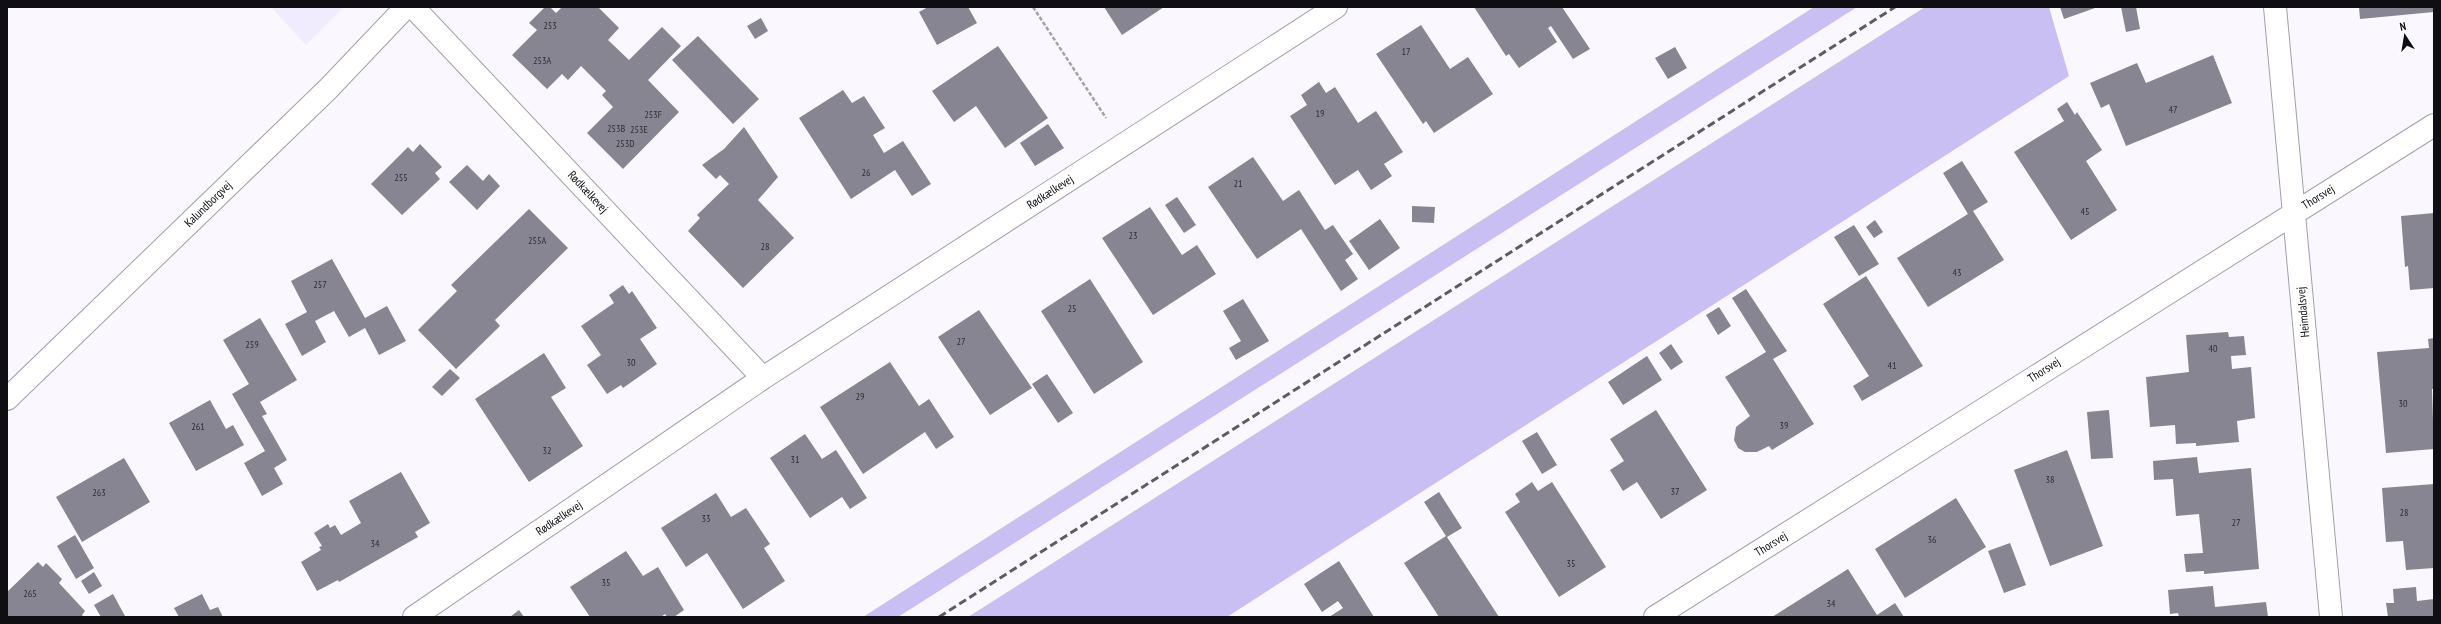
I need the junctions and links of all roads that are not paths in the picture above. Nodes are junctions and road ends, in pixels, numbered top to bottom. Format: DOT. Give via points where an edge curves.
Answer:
graph roads {
  1 [pos="406,7"];
  2 [pos="413,7"];
  3 [pos="1336,7"];
  4 [pos="2275,7"];
  5 [pos="2434,125"];
  6 [pos="2294,211"];
  7 [pos="763,378"];
  8 [pos="7,399"];
  9 [pos="414,617"];
  10 [pos="1656,617"];
  11 [pos="2331,617"];
  1 -- 8 [label="street, Kalundborgvej" via="328,89"];
  2 -- 7 [label="street, Rødkælkevej"];
  3 -- 7 [label="street, Rødkælkevej"];
  4 -- 6 [label="street, Heimdalsvej"];
  5 -- 6 [label="street, Thorsvej"];
  6 -- 10 [label="street, Thorsvej"];
  6 -- 11 [label="street, Heimdalsvej"];
  7 -- 9 [label="street, Rødkælkevej"];
}
